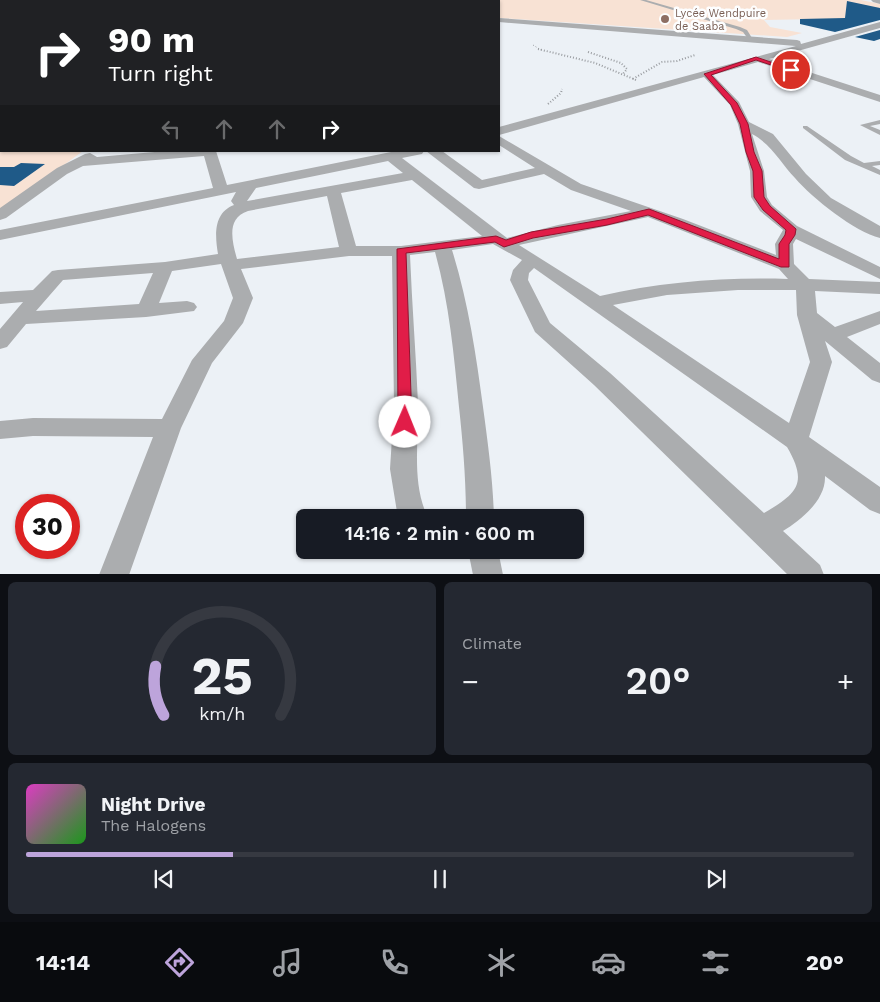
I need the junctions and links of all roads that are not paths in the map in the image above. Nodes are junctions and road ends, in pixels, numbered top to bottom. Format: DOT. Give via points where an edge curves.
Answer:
graph roads {
  1 [pos="584,0"];
  2 [pos="606,0"];
  3 [pos="642,0"];
  4 [pos="876,0"];
  5 [pos="880,1"];
  6 [pos="500,20"];
  7 [pos="880,24"];
  8 [pos="750,38"];
  9 [pos="807,44"];
  10 [pos="756,58"];
  11 [pos="707,74"];
  12 [pos="880,86"];
  13 [pos="861,92"];
  14 [pos="880,99"];
  15 [pos="880,122"];
  16 [pos="744,124"];
  17 [pos="805,127"];
  18 [pos="500,131"];
  19 [pos="880,133"];
  20 [pos="500,141"];
  21 [pos="98,152"];
  22 [pos="197,152"];
  23 [pos="209,152"];
  24 [pos="434,152"];
  25 [pos="405,153"];
  26 [pos="80,162"];
  27 [pos="880,163"];
  28 [pos="864,165"];
  29 [pos="547,169"];
  30 [pos="880,173"];
  31 [pos="414,175"];
  32 [pos="251,185"];
  33 [pos="333,190"];
  34 [pos="222,191"];
  35 [pos="244,207"];
  36 [pos="649,212"];
  37 [pos="0,215"];
  38 [pos="791,229"];
  39 [pos="880,232"];
  40 [pos="0,235"];
  41 [pos="500,241"];
  42 [pos="442,245"];
  43 [pos="349,251"];
  44 [pos="401,251"];
  45 [pos="534,260"];
  46 [pos="230,262"];
  47 [pos="785,265"];
  48 [pos="165,267"];
  49 [pos="804,285"];
  50 [pos="878,286"];
  51 [pos="39,295"];
  52 [pos="0,298"];
  53 [pos="597,303"];
  54 [pos="187,307"];
  55 [pos="146,310"];
  56 [pos="807,315"];
  57 [pos="880,317"];
  58 [pos="20,318"];
  59 [pos="832,336"];
  60 [pos="0,342"];
  61 [pos="880,375"];
  62 [pos="169,428"];
  63 [pos="0,430"];
  64 [pos="796,440"];
  65 [pos="880,502"];
  66 [pos="410,509"];
  67 [pos="480,509"];
  68 [pos="761,529"];
  69 [pos="485,559"];
  70 [pos="114,574"];
  71 [pos="488,574"];
  72 [pos="809,574"];
  1 -- 2 [label="lane"];
  3 -- 8 [label="lane" via="738,28"];
  4 -- 5 [label="street"];
  6 -- 8 [label="street"];
  7 -- 9 [label="street"];
  8 -- 9 [label="street"];
  9 -- 10 [label="street"];
  10 -- 11 [label="street"];
  10 -- 13 [label="street"];
  11 -- 16 [label="street" via="735,104"];
  11 -- 18 [label="street"];
  12 -- 13 [label="street"];
  13 -- 14 [label="street"];
  15 -- 19 [label="lane" via="863,125"];
  16 -- 38 [label="street" via="757,171 759,197 766,208"];
  16 -- 39 [label="street" via="768,137 826,201"];
  17 -- 28 [label="lane" via="848,158"];
  20 -- 29 [label="street"];
  21 -- 26 [label="street"];
  22 -- 26 [label="street"];
  23 -- 34 [label="street"];
  24 -- 29 [label="street" via="478,185"];
  25 -- 31 [label="street"];
  25 -- 32 [label="street"];
  26 -- 37 [label="street"];
  27 -- 28 [label="lane"];
  28 -- 30 [label="lane"];
  29 -- 36 [label="street" via="576,187"];
  31 -- 33 [label="street"];
  31 -- 41 [label="street"];
  32 -- 34 [label="street"];
  32 -- 35 [label="street" via="240,197"];
  33 -- 35 [label="street"];
  33 -- 43 [label="street"];
  34 -- 40 [label="street"];
  35 -- 46 [label="street" via="230,214 226,220 224,236"];
  36 -- 41 [label="street"];
  36 -- 47 [label="street"];
  38 -- 47 [label="street" via="784,244"];
  38 -- 50 [label="street"];
  41 -- 42 [label="street"];
  41 -- 45 [label="street"];
  42 -- 44 [label="street"];
  42 -- 67 [label="street" via="454,283 466,361"];
  43 -- 44 [label="street"];
  43 -- 46 [label="street"];
  44 -- 66 [label="street" via="406,406 403,469"];
  45 -- 53 [label="street"];
  45 -- 68 [label="street" via="522,268 519,280 542,327"];
  46 -- 48 [label="street"];
  46 -- 62 [label="street" via="243,298 233,323 203,360"];
  47 -- 49 [label="street"];
  48 -- 51 [label="street" via="58,275"];
  48 -- 55 [label="street"];
  49 -- 50 [label="street"];
  49 -- 53 [label="street" via="685,286"];
  49 -- 56 [label="street"];
  51 -- 52 [label="street"];
  51 -- 58 [label="street"];
  53 -- 64 [label="street"];
  54 -- 55 [label="street"];
  55 -- 58 [label="street"];
  56 -- 59 [label="street"];
  56 -- 64 [label="street" via="821,362"];
  57 -- 59 [label="street"];
  58 -- 60 [label="street"];
  59 -- 61 [label="street"];
  62 -- 63 [label="street" via="33,427"];
  62 -- 70 [label="street"];
  64 -- 65 [label="street"];
  64 -- 68 [label="street" via="812,472 810,488 775,522"];
  68 -- 72 [label="street"];
  69 -- 71 [label="street"];
}
